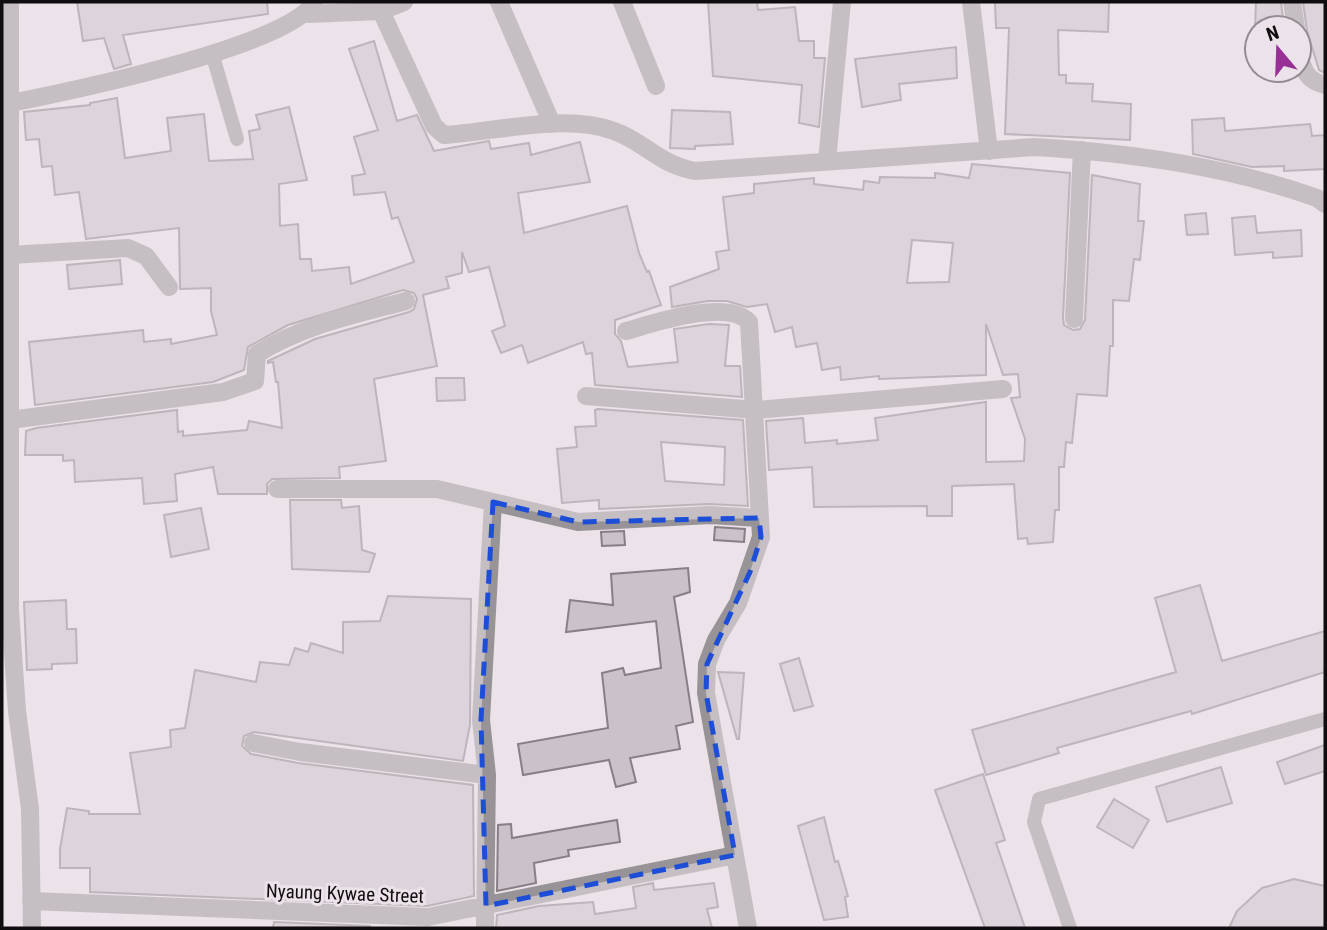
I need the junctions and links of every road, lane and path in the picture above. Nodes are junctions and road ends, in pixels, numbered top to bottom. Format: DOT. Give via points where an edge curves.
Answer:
graph roads {
  1 [pos="10,2"];
  2 [pos="404,2"];
  3 [pos="499,2"];
  4 [pos="622,2"];
  5 [pos="842,2"];
  6 [pos="971,2"];
  7 [pos="311,8"];
  8 [pos="381,11"];
  9 [pos="212,53"];
  10 [pos="656,86"];
  11 [pos="11,103"];
  12 [pos="552,124"];
  13 [pos="237,139"];
  14 [pos="989,150"];
  15 [pos="1082,150"];
  16 [pos="827,161"];
  17 [pos="1323,199"];
  18 [pos="10,255"];
  19 [pos="169,286"];
  20 [pos="406,301"];
  21 [pos="1074,319"];
  22 [pos="626,331"];
  23 [pos="1003,390"];
  24 [pos="586,396"];
  25 [pos="756,410"];
  26 [pos="10,420"];
  27 [pos="277,489"];
  28 [pos="493,502"];
  29 [pos="759,518"];
  30 [pos="6,551"];
  31 [pos="1325,719"];
  32 [pos="253,743"];
  33 [pos="486,775"];
  34 [pos="735,855"];
  35 [pos="31,901"];
  36 [pos="486,906"];
  37 [pos="32,928"];
  38 [pos="485,928"];
  39 [pos="748,928"];
  40 [pos="1069,928"];
  1 -- 11 [label="street"];
  2 -- 8 [label="street"];
  3 -- 12 [label="street"];
  4 -- 10 [label="street"];
  5 -- 16 [label="street"];
  6 -- 14 [label="street"];
  7 -- 8 [label="street"];
  7 -- 9 [label="street"];
  8 -- 12 [label="street" via="433,126 444,135"];
  9 -- 11 [label="street" via="120,82"];
  9 -- 13 [label="lane"];
  11 -- 18 [label="street"];
  12 -- 16 [label="street" via="613,131 676,167 695,171"];
  14 -- 15 [label="street"];
  14 -- 16 [label="street"];
  15 -- 17 [label="street" via="1246,174"];
  15 -- 21 [label="street"];
  18 -- 19 [label="street" via="128,248 146,256"];
  18 -- 26 [label="street"];
  20 -- 26 [label="street" via="308,327 284,338 257,354 255,381 223,392"];
  22 -- 25 [label="street" via="688,312 744,316 749,322"];
  23 -- 25 [label="street"];
  24 -- 25 [label="street"];
  25 -- 29 [label="street"];
  26 -- 30 [label="street"];
  27 -- 28 [label="street" via="429,488"];
  28 -- 29 [label="street" via="578,523 710,515"];
  28 -- 33 [label="street" via="481,720"];
  29 -- 34 [label="street" via="761,537 750,572 707,664 706,693"];
  30 -- 35 [label="street" via="16,698 30,809"];
  31 -- 40 [label="lane" via="1039,799 1034,822"];
  32 -- 33 [label="street"];
  33 -- 36 [label="street"];
  34 -- 36 [label="street, Nyaung Kywae Street"];
  34 -- 39 [label="street"];
  35 -- 36 [label="street, Nyaung Kywae Street" via="400,918 458,914"];
  35 -- 37 [label="street"];
  36 -- 38 [label="street"];
}
